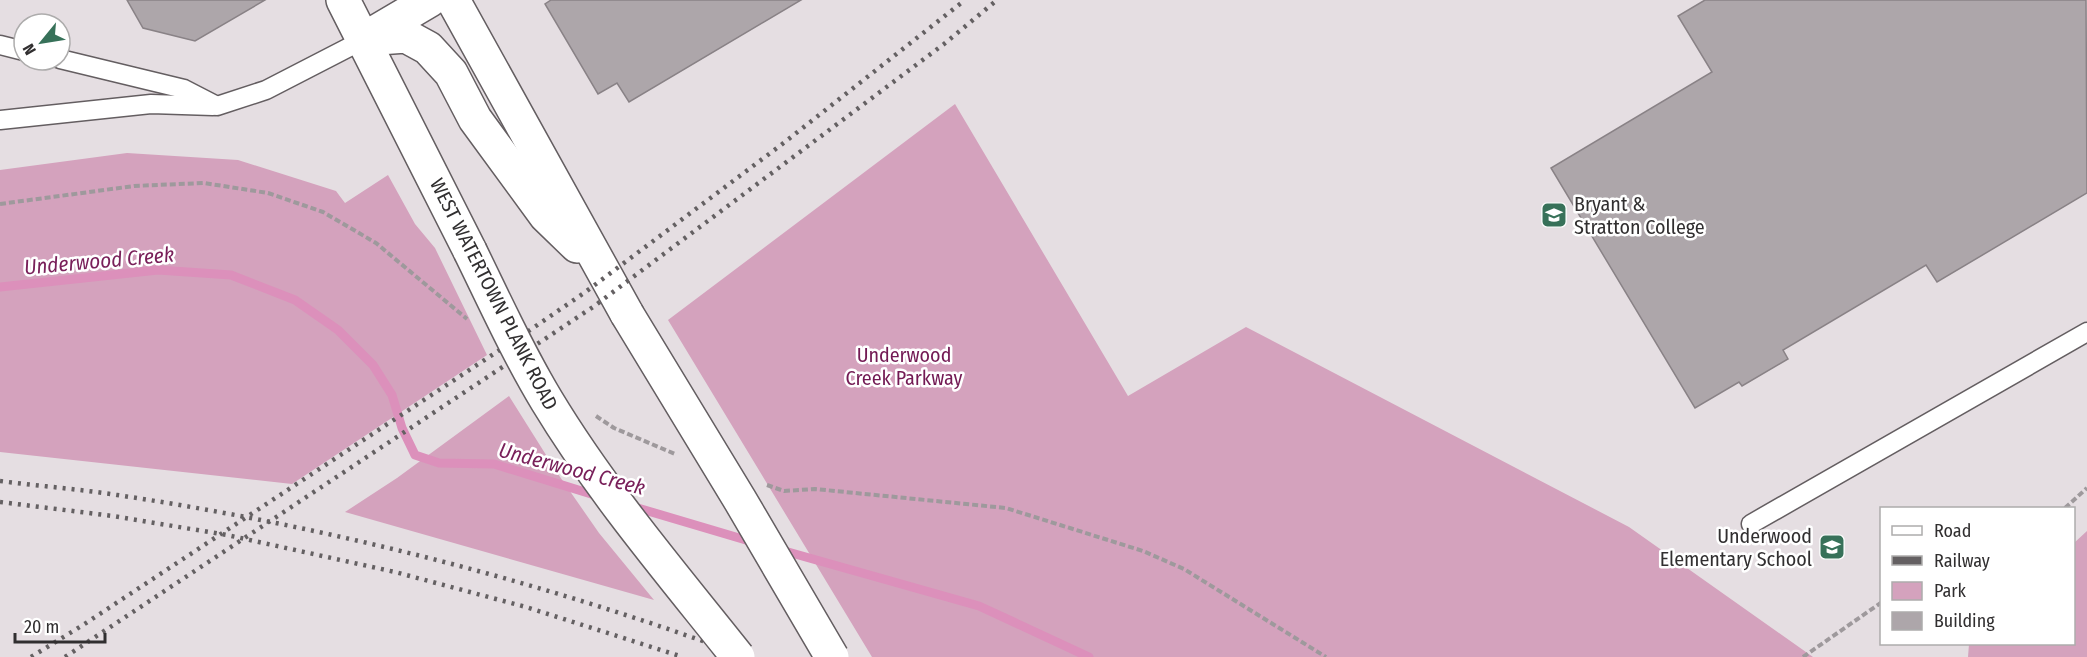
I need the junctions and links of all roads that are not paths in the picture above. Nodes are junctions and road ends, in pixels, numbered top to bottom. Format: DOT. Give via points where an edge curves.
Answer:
graph roads {
  1 [pos="343,0"];
  2 [pos="430,0"];
  3 [pos="453,0"];
  4 [pos="364,39"];
  5 [pos="72,62"];
  6 [pos="218,106"];
  7 [pos="0,120"];
  8 [pos="603,272"];
  9 [pos="2087,332"];
  10 [pos="1751,524"];
  11 [pos="738,657"];
  12 [pos="832,657"];
  1 -- 4 [label="street, WEST WATERTOWN PLANK ROAD"];
  2 -- 4 [label="street"];
  3 -- 8 [label="street"];
  4 -- 6 [label="lane" via="266,90"];
  4 -- 8 [label="street" via="406,36 428,48 451,73 475,119 546,216"];
  4 -- 11 [label="street, WEST WATERTOWN PLANK ROAD, bridge" via="547,401 601,483"];
  5 -- 6 [label="lane" via="184,89"];
  6 -- 7 [label="lane" via="151,104"];
  8 -- 12 [label="street, bridge"];
  9 -- 10 [label="lane"];
}
